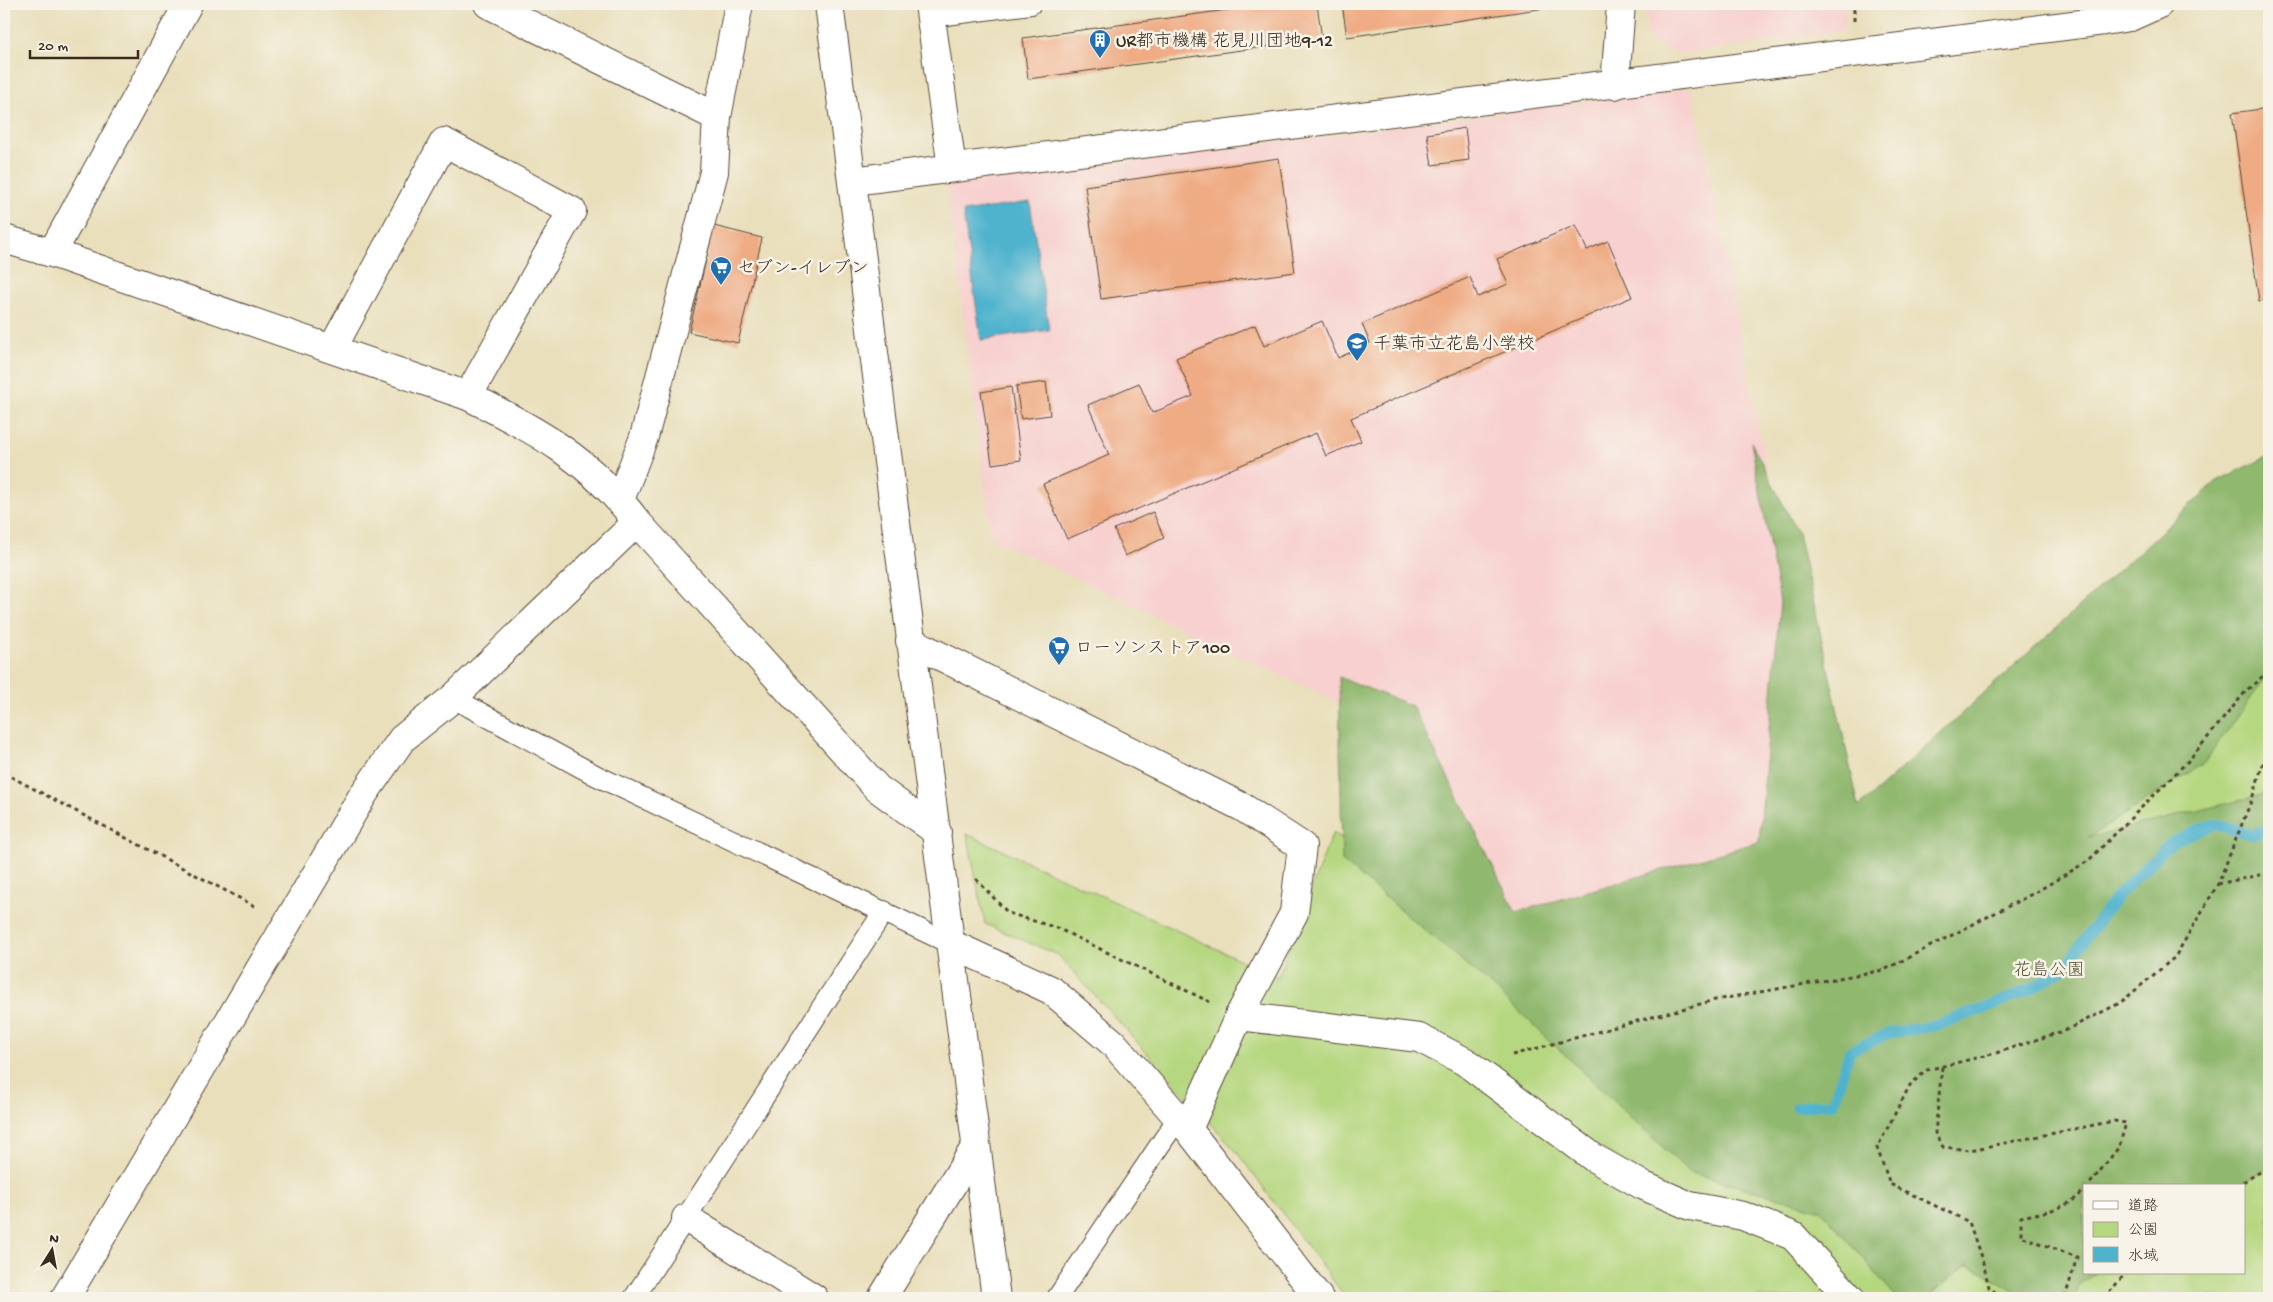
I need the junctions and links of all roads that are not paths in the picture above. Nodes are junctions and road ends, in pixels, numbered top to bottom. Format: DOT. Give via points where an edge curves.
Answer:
graph roads {
  1 [pos="188,4"];
  2 [pos="488,4"];
  3 [pos="739,4"];
  4 [pos="829,4"];
  5 [pos="1031,4"];
  6 [pos="1621,4"];
  7 [pos="2159,4"];
  8 [pos="930,10"];
  9 [pos="1615,85"];
  10 [pos="717,117"];
  11 [pos="952,168"];
  12 [pos="853,181"];
  13 [pos="4,239"];
  14 [pos="52,253"];
  15 [pos="332,349"];
  16 [pos="468,396"];
  17 [pos="620,500"];
  18 [pos="637,522"];
  19 [pos="910,641"];
  20 [pos="453,698"];
  21 [pos="937,832"];
  22 [pos="884,911"];
  23 [pos="950,944"];
  24 [pos="1239,1016"];
  25 [pos="1183,1124"];
  26 [pos="976,1146"];
  27 [pos="686,1218"];
  28 [pos="65,1298"];
  29 [pos="634,1298"];
  30 [pos="814,1298"];
  31 [pos="882,1298"];
  32 [pos="996,1298"];
  33 [pos="1057,1298"];
  34 [pos="1319,1298"];
  35 [pos="1850,1298"];
  1 -- 14 [label="street"];
  2 -- 10 [label="street"];
  3 -- 10 [label="street"];
  4 -- 12 [label="street"];
  5 -- 8 [label="lane"];
  6 -- 9 [label="street"];
  7 -- 9 [label="street" via="2122,19"];
  8 -- 11 [label="street"];
  9 -- 11 [label="street"];
  10 -- 17 [label="street" via="714,172 644,437"];
  11 -- 12 [label="street"];
  12 -- 19 [label="street"];
  13 -- 14 [label="street"];
  14 -- 15 [label="street"];
  15 -- 16 [label="street"];
  15 -- 16 [label="street" via="444,142 572,211"];
  16 -- 17 [label="street" via="526,425 583,463"];
  17 -- 18 [label="street"];
  18 -- 20 [label="street"];
  18 -- 21 [label="street" via="877,788"];
  19 -- 21 [label="street"];
  19 -- 24 [label="street" via="1242,807 1302,846 1294,913"];
  20 -- 22 [label="lane" via="597,776"];
  20 -- 28 [label="street" via="402,740 363,795"];
  21 -- 23 [label="street"];
  22 -- 23 [label="lane"];
  22 -- 27 [label="lane"];
  23 -- 25 [label="street" via="1051,990 1113,1043"];
  23 -- 26 [label="street"];
  24 -- 25 [label="street"];
  24 -- 35 [label="street" via="1419,1038 1472,1066 1594,1158 1642,1185 1690,1206 1743,1216 1793,1236"];
  25 -- 33 [label="lane"];
  25 -- 34 [label="street"];
  26 -- 31 [label="street"];
  26 -- 32 [label="street"];
  27 -- 29 [label="lane"];
  27 -- 30 [label="street"];
}
